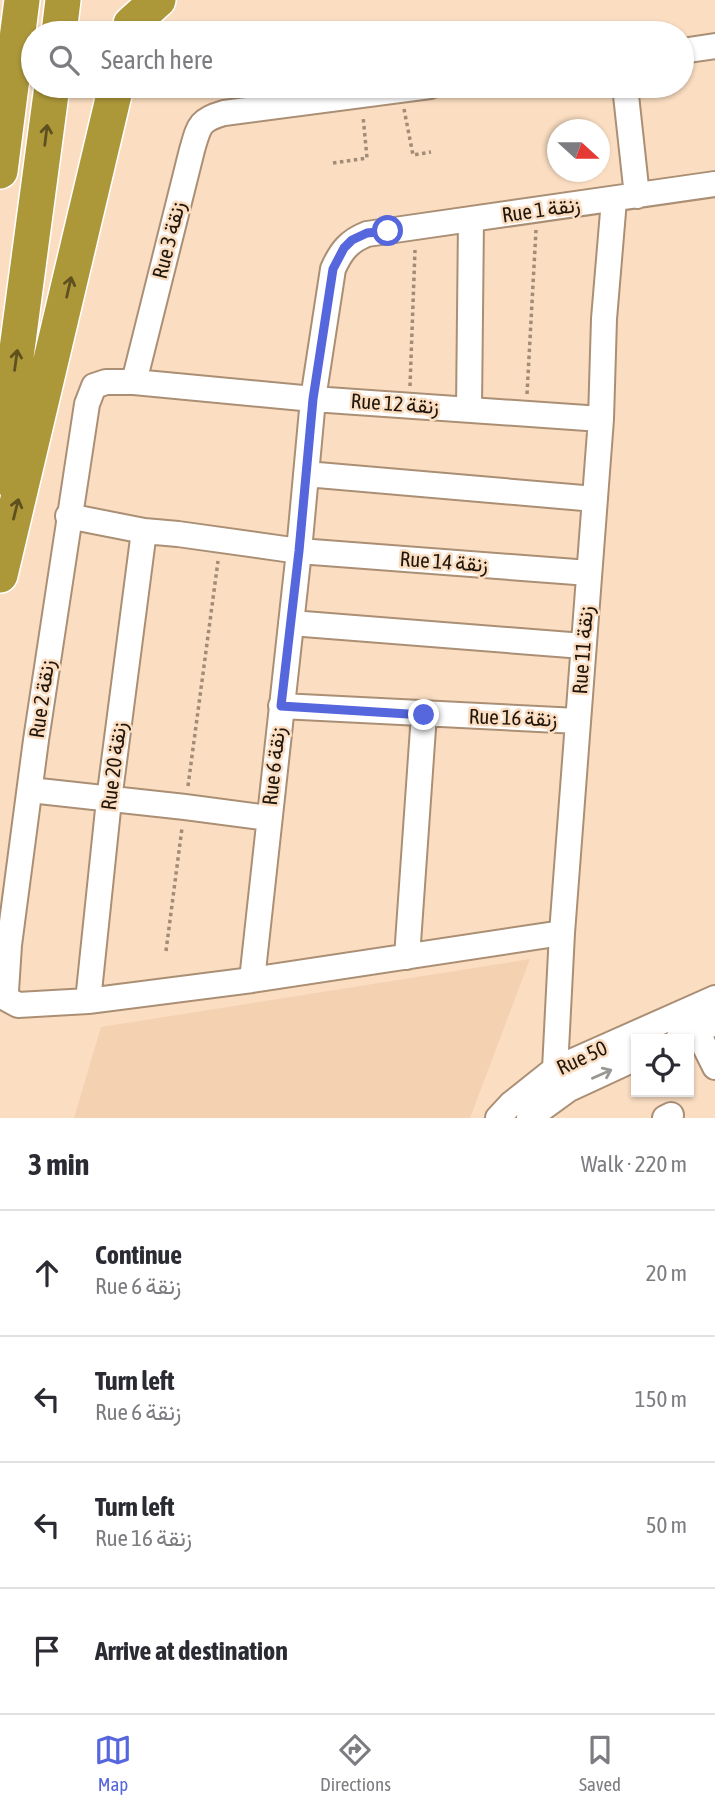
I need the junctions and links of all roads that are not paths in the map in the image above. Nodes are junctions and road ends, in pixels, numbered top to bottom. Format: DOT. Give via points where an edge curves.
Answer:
graph roads {
  1 [pos="22,0"];
  2 [pos="63,0"];
  3 [pos="158,0"];
  4 [pos="131,19"];
  5 [pos="60,21"];
  6 [pos="715,47"];
  7 [pos="694,50"];
  8 [pos="50,98"];
  9 [pos="113,98"];
  10 [pos="345,98"];
  11 [pos="625,98"];
  12 [pos="0,171"];
  13 [pos="715,184"];
  14 [pos="625,198"];
  15 [pos="471,220"];
  16 [pos="367,233"];
  17 [pos="106,382"];
  18 [pos="134,382"];
  19 [pos="313,399"];
  20 [pos="469,409"];
  21 [pos="601,419"];
  22 [pos="306,474"];
  23 [pos="0,477"];
  24 [pos="594,499"];
  25 [pos="68,516"];
  26 [pos="144,531"];
  27 [pos="299,551"];
  28 [pos="589,573"];
  29 [pos="0,575"];
  30 [pos="291,623"];
  31 [pos="583,646"];
  32 [pos="281,706"];
  33 [pos="424,715"];
  34 [pos="578,721"];
  35 [pos="30,790"];
  36 [pos="109,800"];
  37 [pos="269,818"];
  38 [pos="562,933"];
  39 [pos="407,957"];
  40 [pos="252,981"];
  41 [pos="715,998"];
  42 [pos="88,1000"];
  43 [pos="695,1026"];
  44 [pos="631,1060"];
  45 [pos="715,1067"];
  46 [pos="555,1069"];
  47 [pos="551,1100"];
  48 [pos="498,1118"];
  49 [pos="529,1118"];
  1 -- 12 [label="highway"];
  2 -- 5 [label="highway"];
  3 -- 4 [label="highway"];
  6 -- 7 [label="street"];
  23 -- 8 [label="highway, one-way"];
  29 -- 9 [label="highway, one-way"];
  10 -- 18 [label="street, Rue 3 زنقة" via="224,113 202,122"];
  11 -- 14 [label="street, Rue 11 زنقة"];
  13 -- 14 [label="street, Rue 1 زنقة"];
  14 -- 15 [label="street, Rue 1 زنقة"];
  14 -- 21 [label="street, Rue 11 زنقة" via="604,318"];
  15 -- 16 [label="street, Rue 1 زنقة"];
  15 -- 20 [label="street"];
  16 -- 19 [label="street, Rue 6 زنقة" via="344,248 333,269"];
  17 -- 18 [label="street, Rue 12 زنقة"];
  17 -- 25 [label="street, Rue 2 زنقة" via="91,389"];
  18 -- 19 [label="street, Rue 12 زنقة"];
  19 -- 20 [label="street, Rue 12 زنقة"];
  19 -- 22 [label="street, Rue 6 زنقة"];
  20 -- 21 [label="street, Rue 12 زنقة"];
  21 -- 24 [label="street, Rue 11 زنقة"];
  22 -- 24 [label="street"];
  22 -- 27 [label="street, Rue 6 زنقة"];
  24 -- 28 [label="street, Rue 11 زنقة"];
  25 -- 26 [label="street, Rue 14 زنقة"];
  25 -- 35 [label="street, Rue 2 زنقة"];
  26 -- 27 [label="street, Rue 14 زنقة"];
  26 -- 36 [label="street, Rue 20 زنقة"];
  27 -- 28 [label="street, Rue 14 زنقة"];
  27 -- 30 [label="street, Rue 6 زنقة"];
  28 -- 31 [label="street, Rue 11 زنقة"];
  30 -- 31 [label="street"];
  30 -- 32 [label="street, Rue 6 زنقة"];
  31 -- 34 [label="street, Rue 11 زنقة"];
  32 -- 33 [label="street, Rue 16 زنقة"];
  32 -- 37 [label="street, Rue 6 زنقة"];
  33 -- 34 [label="street, Rue 16 زنقة"];
  33 -- 39 [label="street"];
  34 -- 38 [label="street, Rue 11 زنقة"];
  35 -- 36 [label="street"];
  35 -- 42 [label="street, Rue 2 زنقة" via="9,945 7,999 34,1005"];
  36 -- 37 [label="street"];
  36 -- 42 [label="street, Rue 20 زنقة"];
  37 -- 40 [label="street, Rue 6 زنقة"];
  38 -- 39 [label="street"];
  38 -- 46 [label="street, Rue 11 زنقة"];
  39 -- 40 [label="street"];
  40 -- 42 [label="street"];
  41 -- 43 [label="street, Rue 50"];
  43 -- 45 [label="street"];
  43 -- 46 [label="street, Rue 50"];
  47 -- 44 [label="street, Rue 50, one-way"];
  46 -- 47 [label="street, Rue 11 زنقة"];
  46 -- 48 [label="street, Rue 50"];
  47 -- 49 [label="street, Rue 50"];
}
